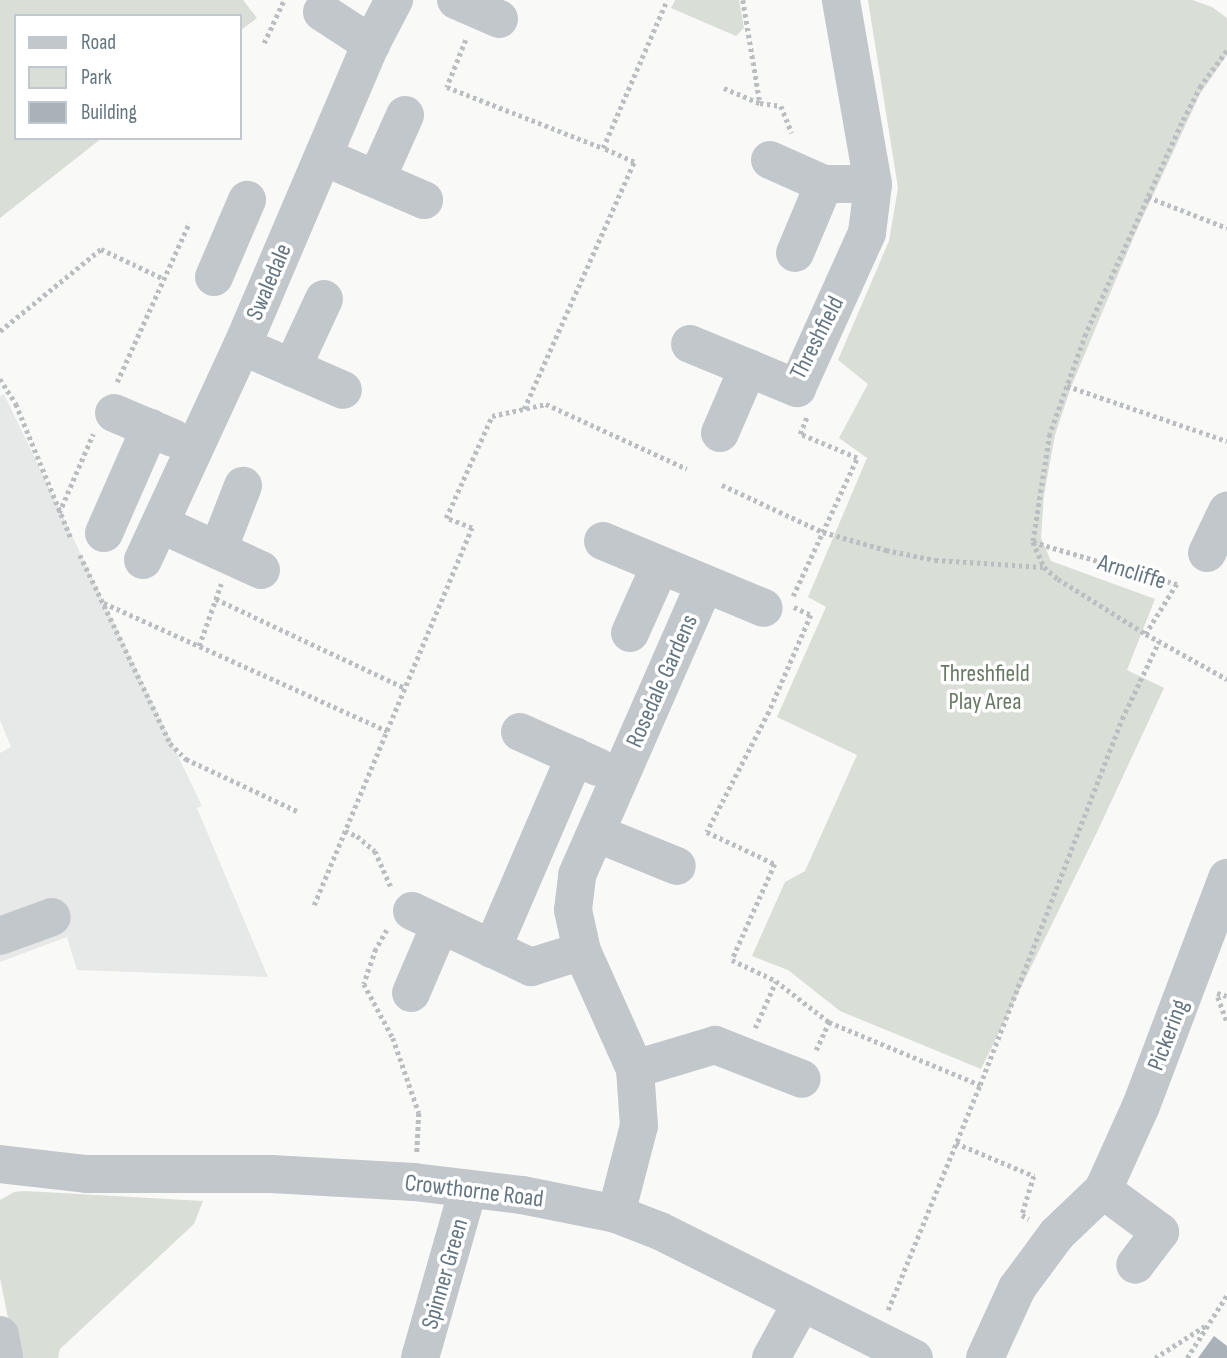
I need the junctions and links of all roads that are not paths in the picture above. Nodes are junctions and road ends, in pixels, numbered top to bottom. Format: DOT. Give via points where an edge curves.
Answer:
graph roads {
  1 [pos="394,0"];
  2 [pos="841,0"];
  3 [pos="322,12"];
  4 [pos="371,44"];
  5 [pos="405,115"];
  6 [pos="324,158"];
  7 [pos="770,160"];
  8 [pos="377,178"];
  9 [pos="816,180"];
  10 [pos="873,184"];
  11 [pos="424,200"];
  12 [pos="297,218"];
  13 [pos="795,253"];
  14 [pos="214,276"];
  15 [pos="324,299"];
  16 [pos="690,344"];
  17 [pos="242,345"];
  18 [pos="292,368"];
  19 [pos="748,368"];
  20 [pos="343,390"];
  21 [pos="108,408"];
  22 [pos="150,428"];
  23 [pos="720,433"];
  24 [pos="194,448"];
  25 [pos="243,486"];
  26 [pos="160,524"];
  27 [pos="104,533"];
  28 [pos="603,541"];
  29 [pos="143,560"];
  30 [pos="660,566"];
  31 [pos="704,585"];
  32 [pos="764,608"];
  33 [pos="630,633"];
  34 [pos="520,732"];
  35 [pos="575,757"];
  36 [pos="620,777"];
  37 [pos="598,834"];
  38 [pos="677,866"];
  39 [pos="1227,878"];
  40 [pos="51,916"];
  41 [pos="0,936"];
  42 [pos="492,949"];
  43 [pos="582,951"];
  44 [pos="411,993"];
  45 [pos="635,1069"];
  46 [pos="802,1079"];
  47 [pos="0,1164"];
  48 [pos="468,1190"];
  49 [pos="1104,1190"];
  50 [pos="616,1214"];
  51 [pos="1135,1265"];
  52 [pos="802,1302"];
  53 [pos="0,1335"];
  54 [pos="5,1358"];
  55 [pos="420,1358"];
  56 [pos="771,1358"];
  57 [pos="915,1358"];
  58 [pos="985,1358"];
  1 -- 4 [label="street, Swaledale"];
  2 -- 10 [label="street, Threshfield"];
  3 -- 4 [label="street"];
  4 -- 6 [label="street, Swaledale"];
  5 -- 8 [label="street"];
  6 -- 8 [label="street"];
  6 -- 12 [label="street, Swaledale"];
  7 -- 9 [label="street"];
  8 -- 11 [label="street"];
  9 -- 10 [label="street"];
  9 -- 13 [label="street"];
  10 -- 19 [label="street, Threshfield" via="867,233 797,388"];
  12 -- 14 [label="street, Swaledale" via="243,198"];
  12 -- 17 [label="street, Swaledale"];
  15 -- 18 [label="street"];
  16 -- 19 [label="street, Threshfield"];
  17 -- 18 [label="street, Swaledale"];
  17 -- 24 [label="street, Swaledale"];
  18 -- 20 [label="street, Swaledale"];
  19 -- 23 [label="street"];
  21 -- 22 [label="street"];
  22 -- 24 [label="street"];
  22 -- 27 [label="street"];
  24 -- 26 [label="street, Swaledale"];
  25 -- 26 [label="street" via="237,559"];
  26 -- 29 [label="street, Swaledale"];
  28 -- 30 [label="street, Rosedale Gardens"];
  30 -- 31 [label="street, Rosedale Gardens"];
  30 -- 33 [label="street"];
  31 -- 32 [label="street, Rosedale Gardens"];
  31 -- 36 [label="street, Rosedale Gardens"];
  34 -- 35 [label="street, Rosedale Gardens"];
  35 -- 36 [label="street, Rosedale Gardens"];
  35 -- 42 [label="street"];
  36 -- 37 [label="street, Rosedale Gardens"];
  37 -- 38 [label="street"];
  37 -- 43 [label="street, Rosedale Gardens" via="578,875 573,910"];
  39 -- 49 [label="street, Pickering" via="1141,1106"];
  40 -- 41 [label="street"];
  42 -- 43 [label="street" via="531,967"];
  42 -- 44 [label="street" via="426,918"];
  43 -- 45 [label="street, Rosedale Gardens"];
  45 -- 46 [label="street" via="715,1045"];
  45 -- 50 [label="street, Rosedale Gardens" via="639,1126"];
  47 -- 48 [label="street, Crowthorne Road" via="86,1174 271,1174 414,1182"];
  48 -- 50 [label="street, Crowthorne Road" via="522,1195"];
  48 -- 55 [label="street, Spinner Green"];
  49 -- 51 [label="street" via="1160,1232"];
  49 -- 58 [label="street, Pickering" via="1057,1234 1017,1288"];
  50 -- 52 [label="street, Crowthorne Road"];
  52 -- 56 [label="street"];
  52 -- 57 [label="street, Crowthorne Road"];
  53 -- 54 [label="street"];
}
